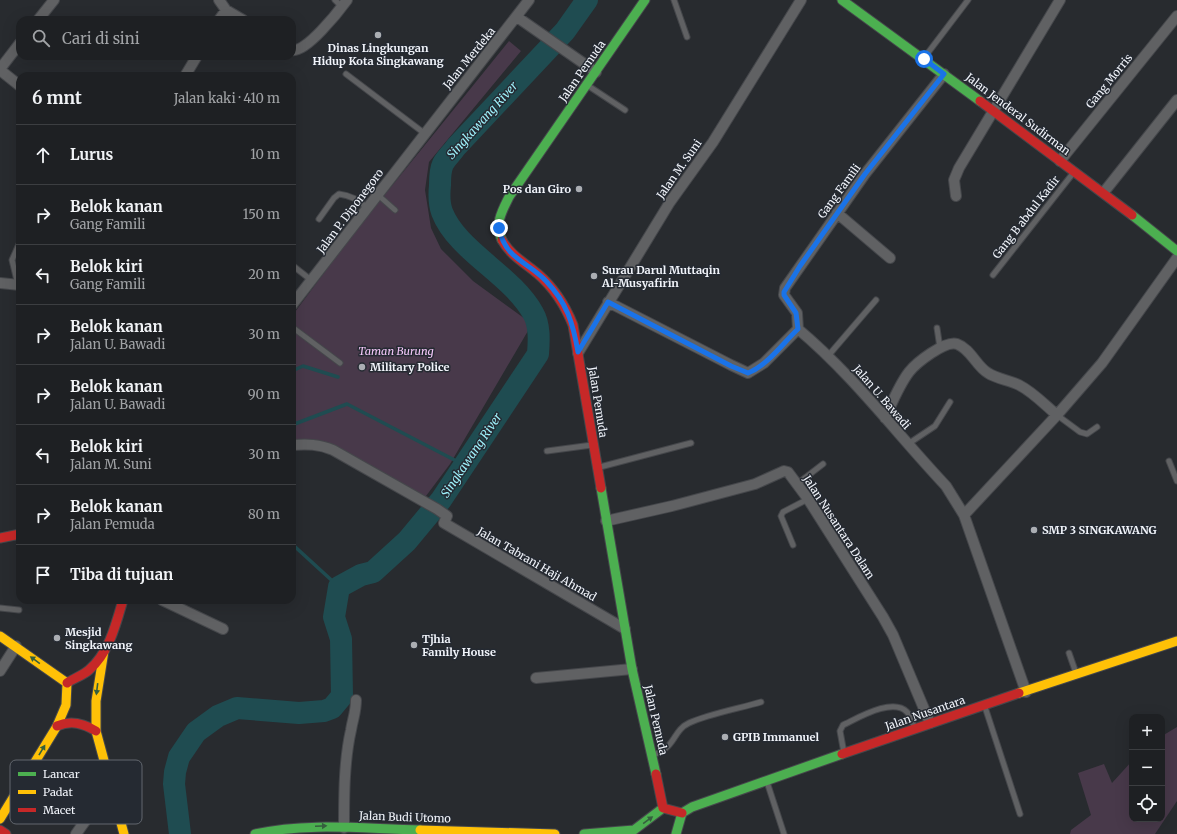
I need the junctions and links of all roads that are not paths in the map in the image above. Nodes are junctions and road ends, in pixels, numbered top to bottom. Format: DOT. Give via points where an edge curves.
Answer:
graph roads {
  1 [pos="54,0"];
  2 [pos="219,0"];
  3 [pos="529,0"];
  4 [pos="645,0"];
  5 [pos="674,0"];
  6 [pos="801,0"];
  7 [pos="842,0"];
  8 [pos="968,0"];
  9 [pos="1060,0"];
  10 [pos="341,2"];
  11 [pos="226,10"];
  12 [pos="41,16"];
  13 [pos="222,16"];
  14 [pos="236,16"];
  15 [pos="1177,16"];
  16 [pos="517,17"];
  17 [pos="687,37"];
  18 [pos="16,48"];
  19 [pos="296,51"];
  20 [pos="924,59"];
  21 [pos="195,60"];
  22 [pos="0,69"];
  23 [pos="187,72"];
  24 [pos="596,72"];
  25 [pos="346,74"];
  26 [pos="944,74"];
  27 [pos="16,83"];
  28 [pos="587,85"];
  29 [pos="1177,100"];
  30 [pos="625,110"];
  31 [pos="993,110"];
  32 [pos="425,132"];
  33 [pos="1060,161"];
  34 [pos="1074,171"];
  35 [pos="1104,192"];
  36 [pos="378,195"];
  37 [pos="956,196"];
  38 [pos="366,208"];
  39 [pos="395,210"];
  40 [pos="837,213"];
  41 [pos="319,219"];
  42 [pos="16,251"];
  43 [pos="1177,251"];
  44 [pos="890,258"];
  45 [pos="1177,258"];
  46 [pos="296,268"];
  47 [pos="16,274"];
  48 [pos="993,275"];
  49 [pos="311,280"];
  50 [pos="0,284"];
  51 [pos="16,285"];
  52 [pos="296,300"];
  53 [pos="876,300"];
  54 [pos="608,302"];
  55 [pos="937,328"];
  56 [pos="798,329"];
  57 [pos="296,330"];
  58 [pos="940,348"];
  59 [pos="578,352"];
  60 [pos="828,356"];
  61 [pos="340,363"];
  62 [pos="950,402"];
  63 [pos="1057,415"];
  64 [pos="885,418"];
  65 [pos="1097,426"];
  66 [pos="691,443"];
  67 [pos="296,445"];
  68 [pos="593,445"];
  69 [pos="907,445"];
  70 [pos="547,451"];
  71 [pos="1169,461"];
  72 [pos="823,464"];
  73 [pos="597,467"];
  74 [pos="1177,480"];
  75 [pos="797,484"];
  76 [pos="808,499"];
  77 [pos="964,515"];
  78 [pos="606,522"];
  79 [pos="16,535"];
  80 [pos="0,538"];
  81 [pos="793,545"];
  82 [pos="122,604"];
  83 [pos="170,604"];
  84 [pos="0,608"];
  85 [pos="19,610"];
  86 [pos="223,629"];
  87 [pos="625,629"];
  88 [pos="0,636"];
  89 [pos="1177,640"];
  90 [pos="16,646"];
  91 [pos="104,650"];
  92 [pos="1069,653"];
  93 [pos="632,669"];
  94 [pos="0,672"];
  95 [pos="1077,674"];
  96 [pos="536,678"];
  97 [pos="67,683"];
  98 [pos="1026,692"];
  99 [pos="356,700"];
  100 [pos="761,702"];
  101 [pos="984,706"];
  102 [pos="930,723"];
  103 [pos="57,726"];
  104 [pos="915,729"];
  105 [pos="96,731"];
  106 [pos="844,754"];
  107 [pos="652,755"];
  108 [pos="36,760"];
  109 [pos="103,760"];
  110 [pos="767,781"];
  111 [pos="10,803"];
  112 [pos="663,808"];
  113 [pos="682,813"];
  114 [pos="1020,814"];
  115 [pos="0,819"];
  116 [pos="83,824"];
  117 [pos="121,824"];
  118 [pos="344,828"];
  119 [pos="0,830"];
  120 [pos="305,830"];
  121 [pos="634,830"];
  122 [pos="365,831"];
  123 [pos="269,832"];
  124 [pos="465,833"];
  125 [pos="6,834"];
  126 [pos="76,834"];
  127 [pos="124,834"];
  128 [pos="255,834"];
  129 [pos="555,834"];
  130 [pos="584,834"];
  131 [pos="646,834"];
  132 [pos="676,834"];
  133 [pos="784,834"];
  1 -- 12 [label="street"];
  2 -- 11 [label="street"];
  3 -- 16 [label="street, Jalan Merdeka"];
  4 -- 24 [label="main road, Jalan Pemuda"];
  5 -- 17 [label="lane"];
  6 -- 54 [label="street, Jalan M. Suni"];
  7 -- 20 [label="main road, Jalan Jenderal Sudirman"];
  8 -- 20 [label="lane"];
  9 -- 31 [label="street"];
  10 -- 19 [label="street" via="303,48"];
  11 -- 13 [label="street"];
  11 -- 14 [label="street"];
  15 -- 33 [label="street, Gang Morris"];
  16 -- 24 [label="street"];
  16 -- 32 [label="street, Jalan Merdeka"];
  18 -- 22 [label="street"];
  20 -- 26 [label="main road, Jalan Jenderal Sudirman"];
  21 -- 23 [label="street"];
  22 -- 27 [label="street"];
  24 -- 28 [label="main road, Jalan Pemuda"];
  25 -- 32 [label="lane"];
  26 -- 31 [label="main road, Jalan Jenderal Sudirman"];
  26 -- 40 [label="street, Gang Famili"];
  28 -- 30 [label="lane"];
  28 -- 59 [label="main road, Jalan Pemuda" via="509,197 500,214 499,228 501,239 511,254 545,280 565,305 573,325"];
  29 -- 35 [label="street"];
  31 -- 33 [label="main road, Jalan Jenderal Sudirman"];
  31 -- 37 [label="street" via="959,168 954,180"];
  32 -- 36 [label="street, Jalan P. Diponegoro"];
  33 -- 34 [label="main road, Jalan Jenderal Sudirman"];
  34 -- 35 [label="main road, Jalan Jenderal Sudirman"];
  34 -- 48 [label="lane, Gang B abdul Kadir"];
  35 -- 43 [label="main road, Jalan Jenderal Sudirman"];
  36 -- 38 [label="street, Jalan P. Diponegoro"];
  36 -- 39 [label="lane"];
  38 -- 41 [label="lane" via="353,198 339,194"];
  38 -- 49 [label="street, Jalan P. Diponegoro"];
  40 -- 44 [label="street"];
  40 -- 56 [label="street, Gang Famili" via="784,292 796,313"];
  42 -- 47 [label="lane" via="12,260"];
  45 -- 63 [label="street" via="1102,363"];
  46 -- 49 [label="lane"];
  49 -- 52 [label="street, Jalan P. Diponegoro"];
  50 -- 51 [label="street"];
  53 -- 60 [label="lane"];
  54 -- 56 [label="street" via="748,373 764,363"];
  54 -- 59 [label="street, Jalan M. Suni"];
  55 -- 58 [label="lane"];
  56 -- 60 [label="street, Jalan U. Bawadi"];
  57 -- 61 [label="lane"];
  58 -- 63 [label="street" via="950,344 963,347 988,374 1025,388"];
  58 -- 64 [label="street" via="910,371"];
  59 -- 68 [label="main road, Jalan Pemuda"];
  60 -- 64 [label="street, Jalan U. Bawadi"];
  62 -- 69 [label="lane" via="935,426"];
  63 -- 65 [label="lane" via="1080,432 1087,434"];
  63 -- 77 [label="street"];
  64 -- 69 [label="street, Jalan U. Bawadi"];
  66 -- 73 [label="lane"];
  67 -- 87 [label="street, Jalan Tabrani Haji Ahmad" via="313,444 328,448 429,504 448,516 444,523"];
  68 -- 70 [label="lane"];
  68 -- 73 [label="main road, Jalan Pemuda"];
  69 -- 77 [label="street, Jalan U. Bawadi" via="946,486"];
  71 -- 74 [label="lane"];
  72 -- 75 [label="lane"];
  73 -- 78 [label="main road, Jalan Pemuda"];
  75 -- 76 [label="street, Jalan Nusantara Dalam"];
  75 -- 78 [label="street, Jalan Nusantara Dalam" via="791,475 784,471 747,486"];
  76 -- 81 [label="lane" via="783,512 781,516"];
  76 -- 102 [label="street, Jalan Nusantara Dalam" via="893,635"];
  77 -- 98 [label="street, Jalan U. Bawadi"];
  78 -- 87 [label="main road, Jalan Pemuda"];
  79 -- 80 [label="main road"];
  82 -- 91 [label="main road"];
  83 -- 86 [label="street"];
  84 -- 85 [label="lane"];
  87 -- 93 [label="main road, Jalan Pemuda"];
  88 -- 90 [label="main road"];
  89 -- 95 [label="main road, Jalan Nusantara"];
  90 -- 94 [label="street"];
  97 -- 90 [label="main road, one-way"];
  91 -- 97 [label="main road" via="81,676"];
  91 -- 105 [label="main road, one-way" via="94,716"];
  92 -- 95 [label="lane"];
  93 -- 96 [label="street"];
  93 -- 107 [label="main road, Jalan Pemuda"];
  95 -- 98 [label="main road, Jalan Nusantara"];
  97 -- 103 [label="main road" via="66,705"];
  98 -- 101 [label="main road, Jalan Nusantara"];
  99 -- 118 [label="street" via="344,793"];
  100 -- 107 [label="lane" via="690,722 679,730 672,744 664,751"];
  101 -- 102 [label="main road, Jalan Nusantara"];
  101 -- 114 [label="lane"];
  102 -- 104 [label="main road, Jalan Nusantara"];
  103 -- 105 [label="main road" via="65,722 75,722"];
  108 -- 103 [label="main road, one-way"];
  104 -- 106 [label="main road, Jalan Nusantara"];
  104 -- 106 [label="lane" via="907,712 896,706 888,706 843,725 840,731"];
  105 -- 109 [label="main road"];
  106 -- 110 [label="main road, Jalan Nusantara"];
  107 -- 112 [label="main road, Jalan Pemuda"];
  110 -- 113 [label="main road, Jalan Nusantara" via="692,807"];
  110 -- 133 [label="lane"];
  115 -- 111 [label="main road, one-way"];
  112 -- 113 [label="main road"];
  121 -- 112 [label="main road, one-way"];
  113 -- 132 [label="main road"];
  116 -- 126 [label="street"];
  117 -- 127 [label="main road"];
  120 -- 118 [label="main road, Jalan Budi Utomo, one-way" via="327,825"];
  118 -- 122 [label="main road, Jalan Budi Utomo"];
  119 -- 125 [label="main road"];
  120 -- 123 [label="main road, Jalan Budi Utomo"];
  121 -- 130 [label="main road"];
  121 -- 131 [label="main road"];
  122 -- 124 [label="main road, Jalan Budi Utomo"];
  123 -- 128 [label="main road, Jalan Budi Utomo"];
  124 -- 129 [label="main road, Jalan Budi Utomo"];
}
